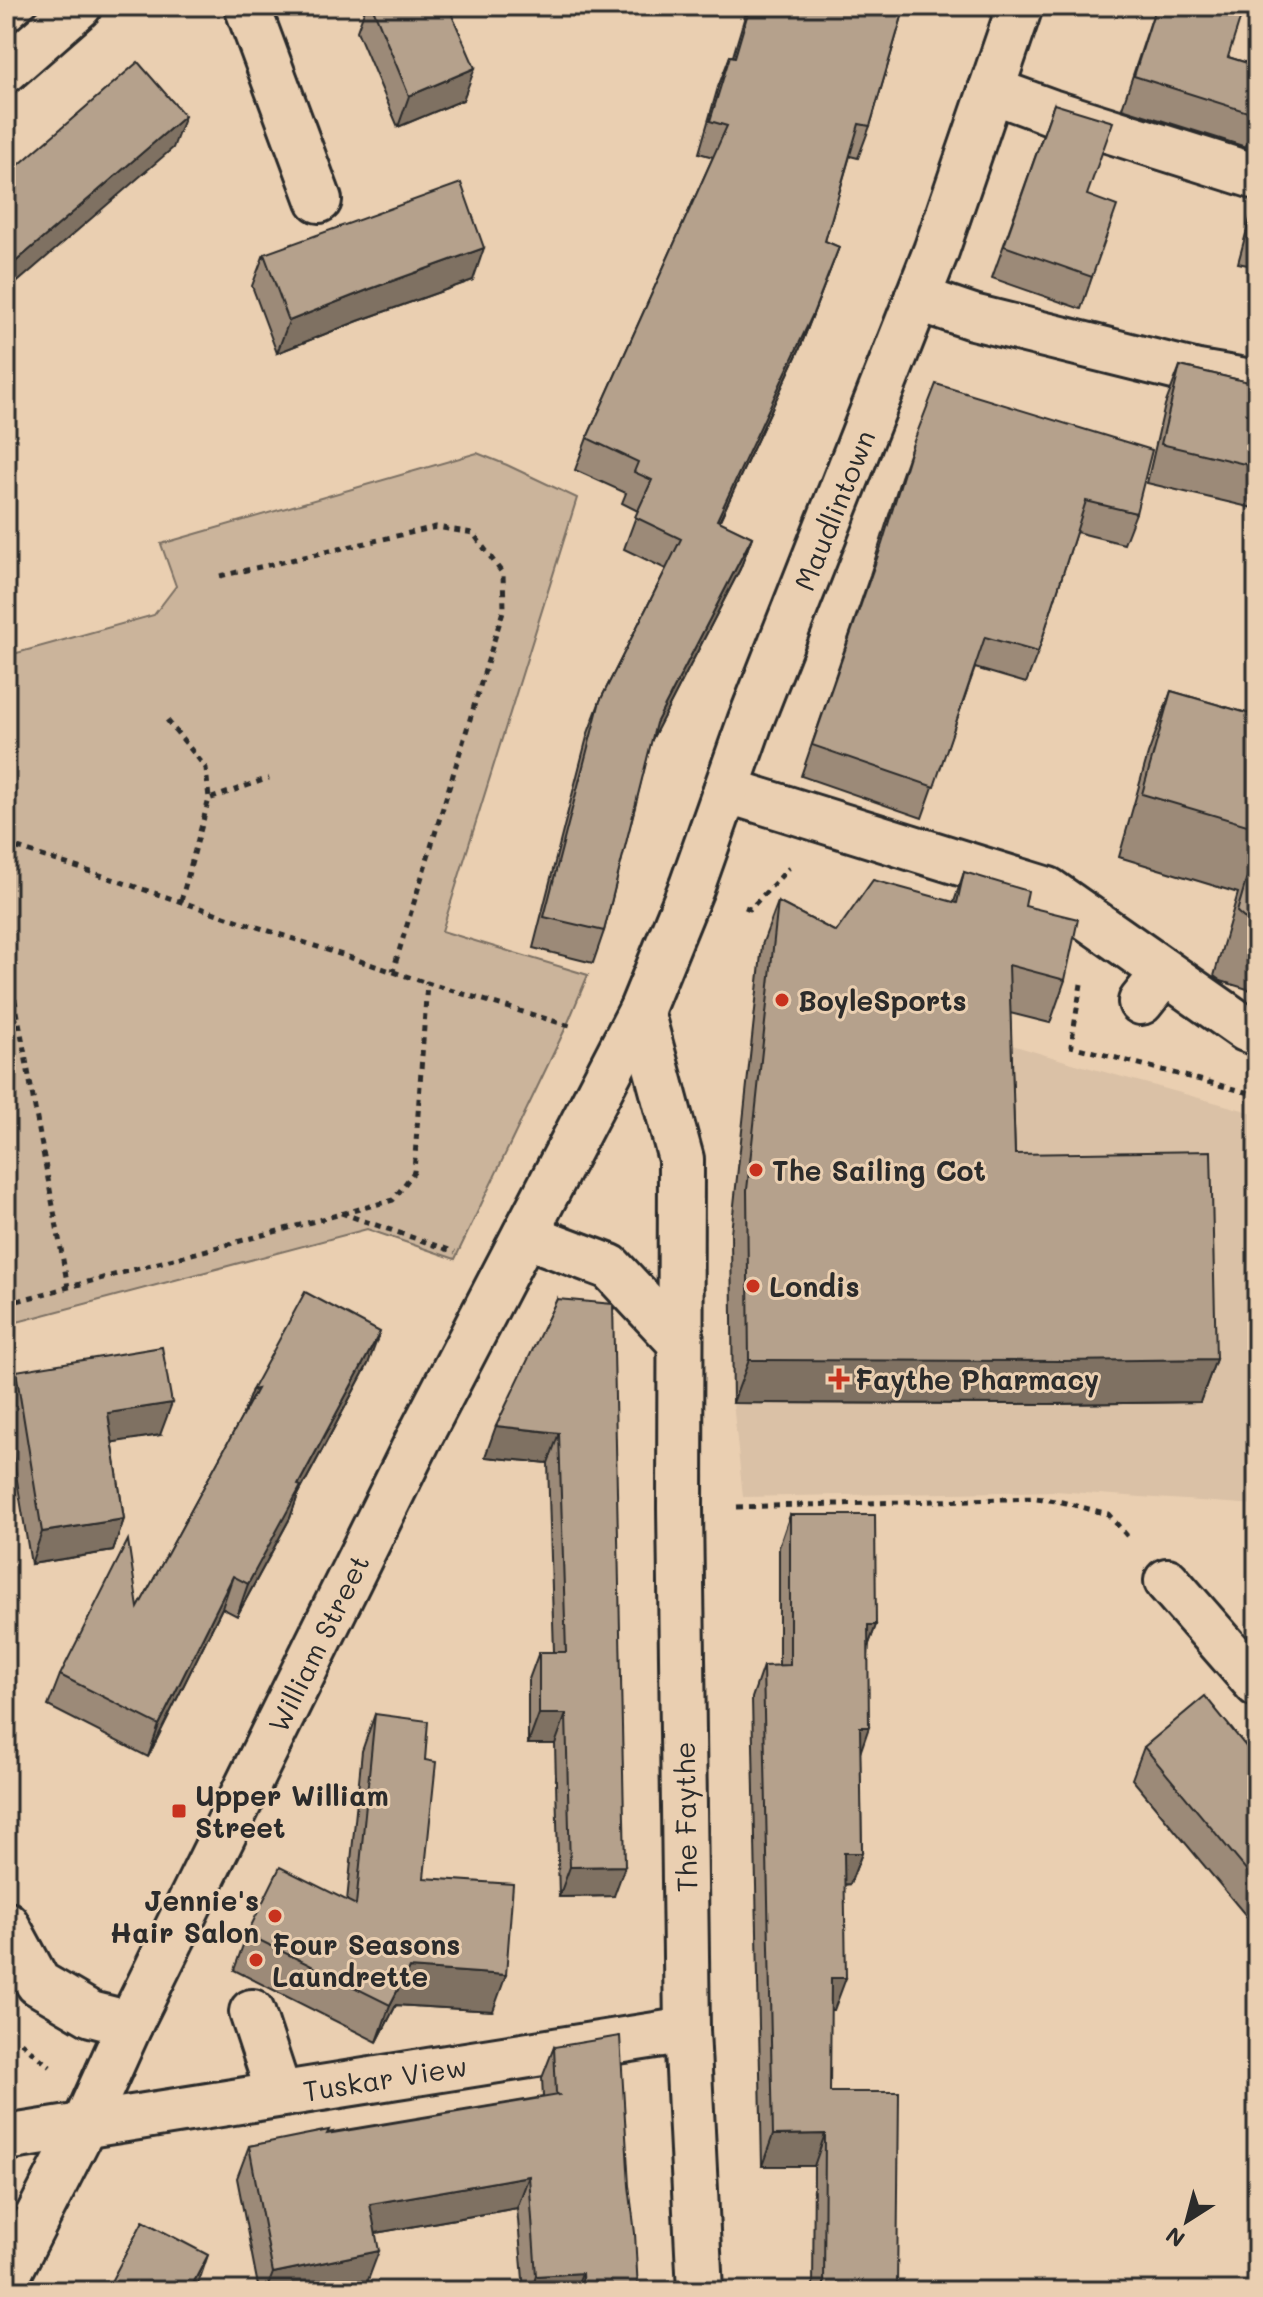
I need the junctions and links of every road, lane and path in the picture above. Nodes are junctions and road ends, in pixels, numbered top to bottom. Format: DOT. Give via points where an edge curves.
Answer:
graph roads {
  1 [pos="79,6"];
  2 [pos="247,6"];
  3 [pos="1020,6"];
  4 [pos="6,70"];
  5 [pos="991,90"];
  6 [pos="1257,177"];
  7 [pos="319,200"];
  8 [pos="917,298"];
  9 [pos="1257,383"];
  10 [pos="220,576"];
  11 [pos="167,720"];
  12 [pos="269,778"];
  13 [pos="726,790"];
  14 [pos="209,799"];
  15 [pos="6,844"];
  16 [pos="794,863"];
  17 [pos="692,886"];
  18 [pos="181,901"];
  19 [pos="6,952"];
  20 [pos="393,971"];
  21 [pos="1083,972"];
  22 [pos="427,983"];
  23 [pos="641,1011"];
  24 [pos="576,1027"];
  25 [pos="1257,1033"];
  26 [pos="1257,1095"];
  27 [pos="341,1213"];
  28 [pos="525,1235"];
  29 [pos="457,1253"];
  30 [pos="68,1287"];
  31 [pos="6,1304"];
  32 [pos="680,1342"];
  33 [pos="680,1509"];
  34 [pos="1167,1581"];
  35 [pos="1257,1684"];
  36 [pos="6,1924"];
  37 [pos="252,2012"];
  38 [pos="130,2024"];
  39 [pos="687,2030"];
  40 [pos="18,2038"];
  41 [pos="44,2079"];
  42 [pos="279,2094"];
  43 [pos="84,2126"];
  44 [pos="6,2138"];
  45 [pos="6,2279"];
  46 [pos="700,2291"];
  1 -- 4 [label="street"];
  2 -- 7 [label="street"];
  3 -- 5 [label="street, Maudlintown"];
  5 -- 6 [label="street"];
  5 -- 8 [label="street, Maudlintown"];
  8 -- 9 [label="street" via="988,321"];
  8 -- 13 [label="street, Maudlintown"];
  10 -- 20 [label="path" via="436,527 473,533 503,574 504,608"];
  11 -- 14 [label="path" via="206,768"];
  12 -- 14 [label="path"];
  13 -- 17 [label="street, Maudlintown"];
  13 -- 25 [label="street" via="1048,890 1153,987"];
  14 -- 18 [label="path"];
  15 -- 18 [label="path"];
  16 -- 17 [label="path" via="750,909"];
  17 -- 23 [label="street, Maudlintown"];
  18 -- 20 [label="path"];
  19 -- 30 [label="path"];
  20 -- 22 [label="path"];
  21 -- 26 [label="path" via="1071,1046"];
  22 -- 24 [label="path"];
  22 -- 27 [label="path" via="414,1172 393,1200"];
  23 -- 28 [label="street, William Street"];
  23 -- 32 [label="street, The Faythe" via="681,1159"];
  27 -- 29 [label="path"];
  27 -- 30 [label="path"];
  28 -- 32 [label="street" via="610,1267"];
  28 -- 38 [label="street, William Street"];
  30 -- 31 [label="path"];
  32 -- 33 [label="street, The Faythe"];
  33 -- 34 [label="path" via="1036,1498 1108,1514"];
  33 -- 39 [label="street, The Faythe"];
  34 -- 35 [label="street"];
  36 -- 38 [label="street" via="38,1983 91,2014"];
  37 -- 42 [label="street"];
  38 -- 43 [label="street, William Street"];
  39 -- 42 [label="street, Tuskar View"];
  39 -- 46 [label="street, The Faythe"];
  40 -- 41 [label="path" via="50,2067"];
  42 -- 43 [label="street, Tuskar View"];
  43 -- 44 [label="street, Tuskar View"];
  43 -- 45 [label="street, William Street"];
}
